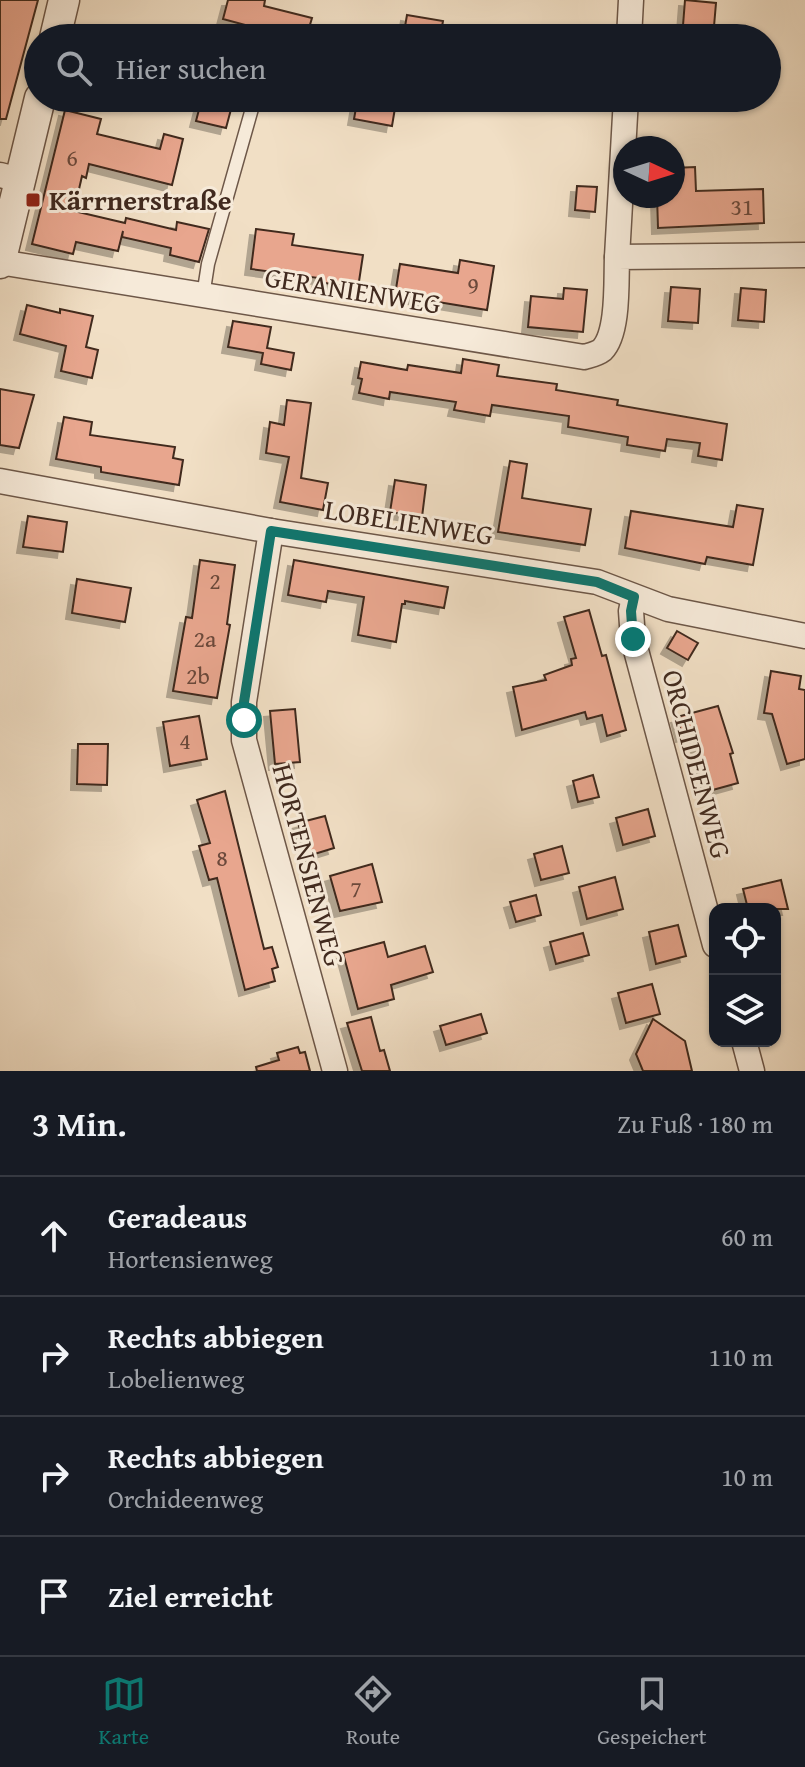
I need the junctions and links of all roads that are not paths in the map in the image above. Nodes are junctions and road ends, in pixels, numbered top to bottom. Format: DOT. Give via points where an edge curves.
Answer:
graph roads {
  1 [pos="64,0"];
  2 [pos="631,0"];
  3 [pos="58,24"];
  4 [pos="630,24"];
  5 [pos="35,112"];
  6 [pos="251,112"];
  7 [pos="625,112"];
  8 [pos="10,178"];
  9 [pos="805,255"];
  10 [pos="617,257"];
  11 [pos="0,262"];
  12 [pos="203,296"];
  13 [pos="0,481"];
  14 [pos="271,531"];
  15 [pos="634,597"];
  16 [pos="805,636"];
  17 [pos="709,923"];
  18 [pos="746,1047"];
  19 [pos="335,1071"];
  20 [pos="752,1071"];
  1 -- 3 [label="street"];
  2 -- 4 [label="street"];
  5 -- 8 [label="street"];
  6 -- 12 [label="lane"];
  7 -- 10 [label="street, GERANIENWEG"];
  8 -- 11 [label="street"];
  9 -- 10 [label="street"];
  10 -- 12 [label="street, GERANIENWEG" via="613,330 599,352 584,357"];
  11 -- 12 [label="street, GERANIENWEG"];
  13 -- 14 [label="street, LOBELIENWEG"];
  14 -- 15 [label="street, LOBELIENWEG" via="597,582"];
  14 -- 19 [label="street, HORTENSIENWEG" via="244,702 244,740"];
  15 -- 16 [label="street, LOBELIENWEG" via="699,617"];
  15 -- 17 [label="street, ORCHIDEENWEG" via="633,639"];
  18 -- 20 [label="street"];
}
